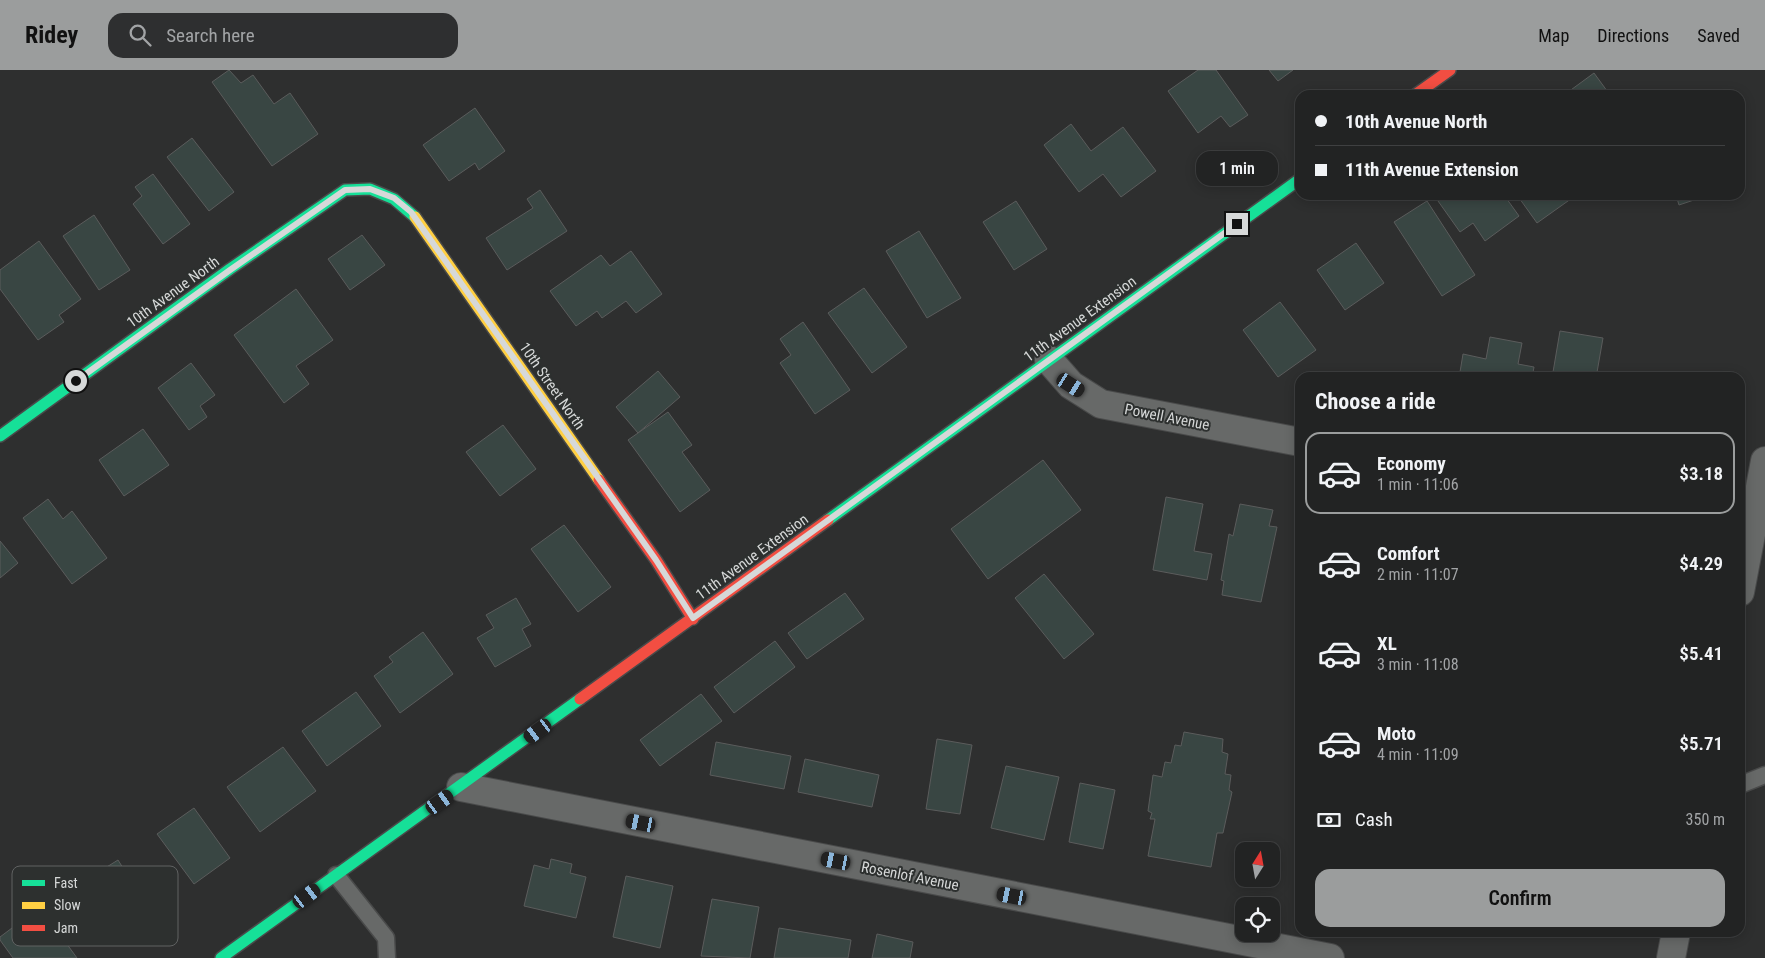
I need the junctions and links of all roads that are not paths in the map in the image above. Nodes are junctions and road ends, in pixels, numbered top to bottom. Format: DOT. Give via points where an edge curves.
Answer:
graph roads {
  1 [pos="1450,70"];
  2 [pos="1423,90"];
  3 [pos="1295,182"];
  4 [pos="370,189"];
  5 [pos="1049,360"];
  6 [pos="0,436"];
  7 [pos="1295,441"];
  8 [pos="1765,462"];
  9 [pos="1746,528"];
  10 [pos="693,618"];
  11 [pos="1765,775"];
  12 [pos="1745,783"];
  13 [pos="461,787"];
  14 [pos="336,875"];
  15 [pos="1675,937"];
  16 [pos="1264,952"];
  17 [pos="222,958"];
  18 [pos="387,958"];
  19 [pos="1330,958"];
  20 [pos="1671,958"];
  1 -- 2 [label="street"];
  3 -- 5 [label="street, 11th Avenue Extension"];
  4 -- 6 [label="street, 10th Avenue North" via="345,190"];
  4 -- 10 [label="street, 10th Street North" via="394,198 411,212"];
  5 -- 7 [label="street, Powell Avenue" via="1071,385 1101,404"];
  5 -- 10 [label="street, 11th Avenue Extension"];
  8 -- 9 [label="street"];
  10 -- 13 [label="street, 11th Avenue Extension"];
  11 -- 12 [label="lane"];
  13 -- 14 [label="street, 11th Avenue Extension"];
  13 -- 16 [label="street, Rosenlof Avenue"];
  14 -- 17 [label="street, 11th Avenue Extension"];
  14 -- 18 [label="lane" via="386,938"];
  15 -- 20 [label="street"];
  16 -- 19 [label="street, Rosenlof Avenue"];
}
